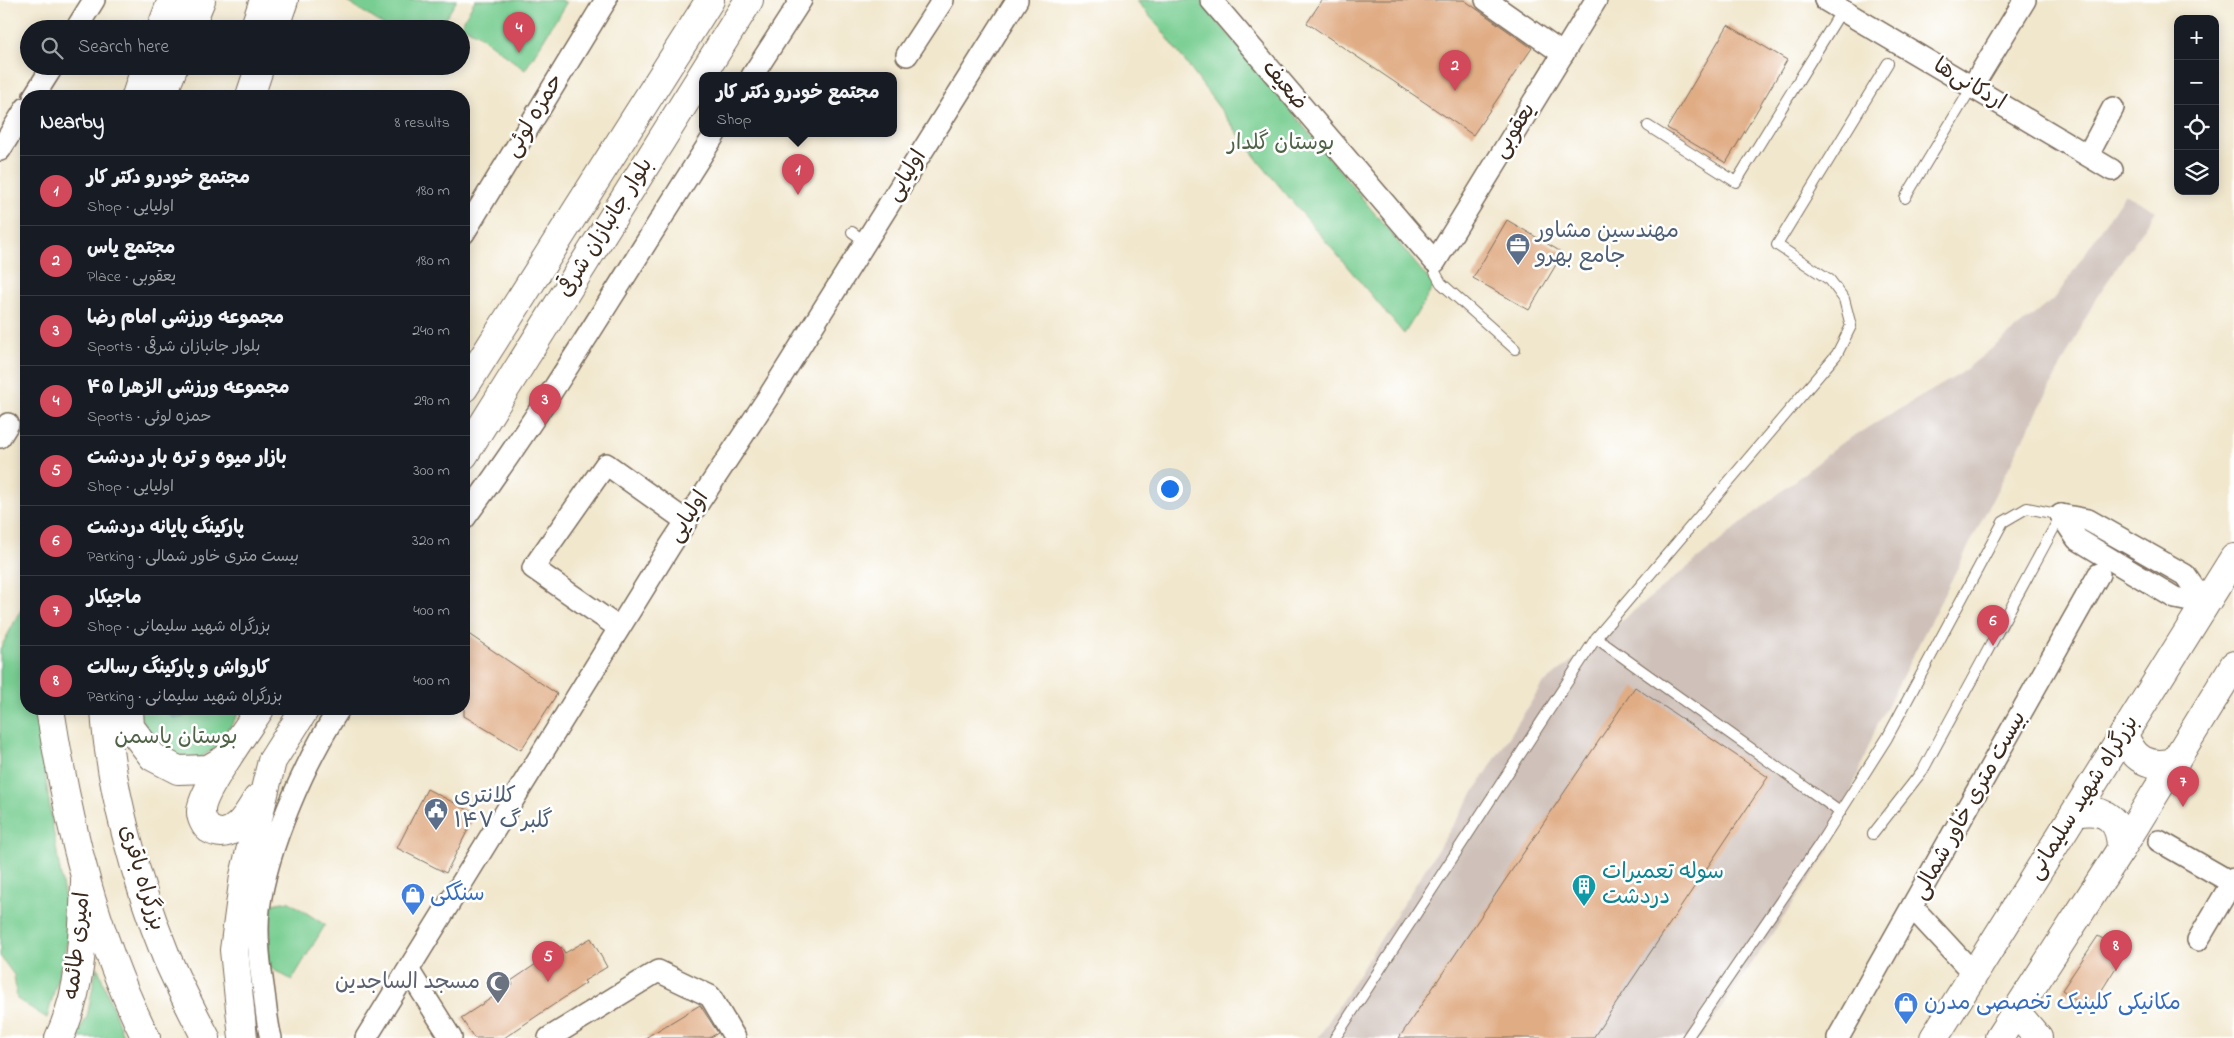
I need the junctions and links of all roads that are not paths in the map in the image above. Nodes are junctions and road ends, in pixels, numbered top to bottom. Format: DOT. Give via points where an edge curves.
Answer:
graph roads {
  1 [pos="94,0"];
  2 [pos="172,0"];
  3 [pos="200,0"];
  4 [pos="264,0"];
  5 [pos="284,0"];
  6 [pos="606,0"];
  7 [pos="710,0"];
  8 [pos="749,0"];
  9 [pos="801,0"];
  10 [pos="943,0"];
  11 [pos="1017,0"];
  12 [pos="1486,0"];
  13 [pos="1596,0"];
  14 [pos="2025,0"];
  15 [pos="1223,5"];
  16 [pos="1834,5"];
  17 [pos="82,20"];
  18 [pos="164,20"];
  19 [pos="192,20"];
  20 [pos="257,20"];
  21 [pos="277,20"];
  22 [pos="1562,54"];
  23 [pos="907,55"];
  24 [pos="1888,63"];
  25 [pos="704,72"];
  26 [pos="755,72"];
  27 [pos="47,75"];
  28 [pos="143,75"];
  29 [pos="170,75"];
  30 [pos="239,75"];
  31 [pos="257,75"];
  32 [pos="699,80"];
  33 [pos="1972,87"];
  34 [pos="38,90"];
  35 [pos="138,90"];
  36 [pos="164,90"];
  37 [pos="234,90"];
  38 [pos="252,90"];
  39 [pos="2113,108"];
  40 [pos="20,118"];
  41 [pos="1648,126"];
  42 [pos="716,138"];
  43 [pos="0,150"];
  44 [pos="2088,156"];
  45 [pos="2112,170"];
  46 [pos="1905,198"];
  47 [pos="470,223"];
  48 [pos="1435,262"];
  49 [pos="1515,349"];
  50 [pos="470,379"];
  51 [pos="470,445"];
  52 [pos="470,511"];
  53 [pos="2061,515"];
  54 [pos="686,521"];
  55 [pos="2234,558"];
  56 [pos="2100,574"];
  57 [pos="2206,604"];
  58 [pos="619,628"];
  59 [pos="1596,638"];
  60 [pos="2234,665"];
  61 [pos="51,715"];
  62 [pos="106,715"];
  63 [pos="129,715"];
  64 [pos="256,715"];
  65 [pos="301,715"];
  66 [pos="336,715"];
  67 [pos="2124,734"];
  68 [pos="289,735"];
  69 [pos="316,750"];
  70 [pos="227,758"];
  71 [pos="2175,762"];
  72 [pos="266,784"];
  73 [pos="1840,812"];
  74 [pos="2076,813"];
  75 [pos="1873,834"];
  76 [pos="2159,841"];
  77 [pos="2121,850"];
  78 [pos="85,881"];
  79 [pos="2233,882"];
  80 [pos="1913,908"];
  81 [pos="2198,940"];
  82 [pos="409,971"];
  83 [pos="1974,974"];
  84 [pos="2005,1030"];
  85 [pos="59,1038"];
  86 [pos="146,1038"];
  87 [pos="206,1038"];
  88 [pos="243,1038"];
  89 [pos="272,1038"];
  90 [pos="366,1038"];
  91 [pos="451,1038"];
  92 [pos="549,1038"];
  93 [pos="735,1038"];
  94 [pos="1335,1038"];
  95 [pos="1687,1038"];
  96 [pos="1838,1038"];
  97 [pos="1934,1038"];
  98 [pos="2038,1038"];
  1 -- 17 [label="street"];
  2 -- 18 [label="main road"];
  3 -- 19 [label="main road"];
  4 -- 20 [label="main road"];
  5 -- 21 [label="main road"];
  6 -- 47 [label="street, حمزه لوئی"];
  7 -- 50 [label="main road, بلوار جانبازان شرقی"];
  8 -- 25 [label="main road, بلوار جانبازان شرقی"];
  9 -- 26 [label="street"];
  10 -- 23 [label="street"];
  11 -- 54 [label="street, اولیایی" via="859,237 768,396"];
  12 -- 22 [label="street"];
  13 -- 22 [label="street, یعقوبی"];
  14 -- 33 [label="street"];
  15 -- 48 [label="street, ضعیف"];
  16 -- 33 [label="street, اردکانی‌ها"];
  16 -- 41 [label="lane" via="1736,182"];
  22 -- 48 [label="street, یعقوبی"];
  24 -- 59 [label="lane" via="1777,245 1830,280 1844,299 1851,326 1838,354"];
  27 -- 34 [label="street"];
  28 -- 35 [label="main road"];
  29 -- 36 [label="main road"];
  30 -- 37 [label="main road"];
  31 -- 38 [label="main road"];
  32 -- 51 [label="main road, بلوار جانبازان شرقی"];
  33 -- 44 [label="street, اردکانی‌ها"];
  33 -- 46 [label="lane"];
  39 -- 44 [label="street"];
  40 -- 43 [label="street"];
  42 -- 52 [label="street" via="498,473"];
  44 -- 45 [label="street, اردکانی‌ها"];
  48 -- 49 [label="lane" via="1435,272 1441,283"];
  53 -- 57 [label="street" via="2088,520 2185,575"];
  53 -- 73 [label="lane" via="2027,508 2003,522 1887,738"];
  53 -- 75 [label="lane" via="1923,770"];
  54 -- 58 [label="street, اولیایی"];
  54 -- 58 [label="street" via="606,464 533,568"];
  55 -- 57 [label="main road, بزرگراه شهید سلیمانی"];
  56 -- 80 [label="street, بیست متری خاور شمالی"];
  57 -- 67 [label="main road, بزرگراه شهید سلیمانی"];
  58 -- 82 [label="street, اولیایی"];
  59 -- 73 [label="lane"];
  59 -- 94 [label="lane"];
  60 -- 71 [label="main road"];
  61 -- 78 [label="main road" via="61,781"];
  62 -- 87 [label="main road, بزرگراه باقری" via="114,775 134,859 166,956"];
  63 -- 70 [label="main road" via="130,727 153,757 178,770 208,769"];
  64 -- 70 [label="main road"];
  65 -- 68 [label="main road"];
  66 -- 69 [label="street"];
  67 -- 71 [label="main road" via="2128,747 2137,757 2162,765"];
  67 -- 74 [label="main road, بزرگراه شهید سلیمانی"];
  68 -- 69 [label="street"];
  68 -- 72 [label="main road" via="272,761"];
  69 -- 89 [label="street" via="283,822 268,867 259,910 260,967"];
  70 -- 72 [label="main road" via="204,799 200,813 206,826 216,833 227,834 238,826"];
  71 -- 77 [label="main road"];
  72 -- 88 [label="main road" via="244,876 234,950"];
  73 -- 95 [label="lane"];
  74 -- 77 [label="main road" via="2090,810 2104,813 2121,834"];
  74 -- 83 [label="main road, بزرگراه شهید سلیمانی"];
  76 -- 79 [label="street"];
  77 -- 84 [label="main road"];
  78 -- 85 [label="main road, امیری طائمه" via="82,946 69,1016"];
  78 -- 86 [label="main road" via="102,933"];
  79 -- 81 [label="street"];
  80 -- 83 [label="street"];
  80 -- 96 [label="street, بیست متری خاور شمالی"];
  82 -- 90 [label="street, اولیایی"];
  82 -- 91 [label="street"];
  83 -- 97 [label="main road, بزرگراه شهید سلیمانی"];
  84 -- 98 [label="main road"];
  92 -- 93 [label="street" via="658,971 710,996"];
}
